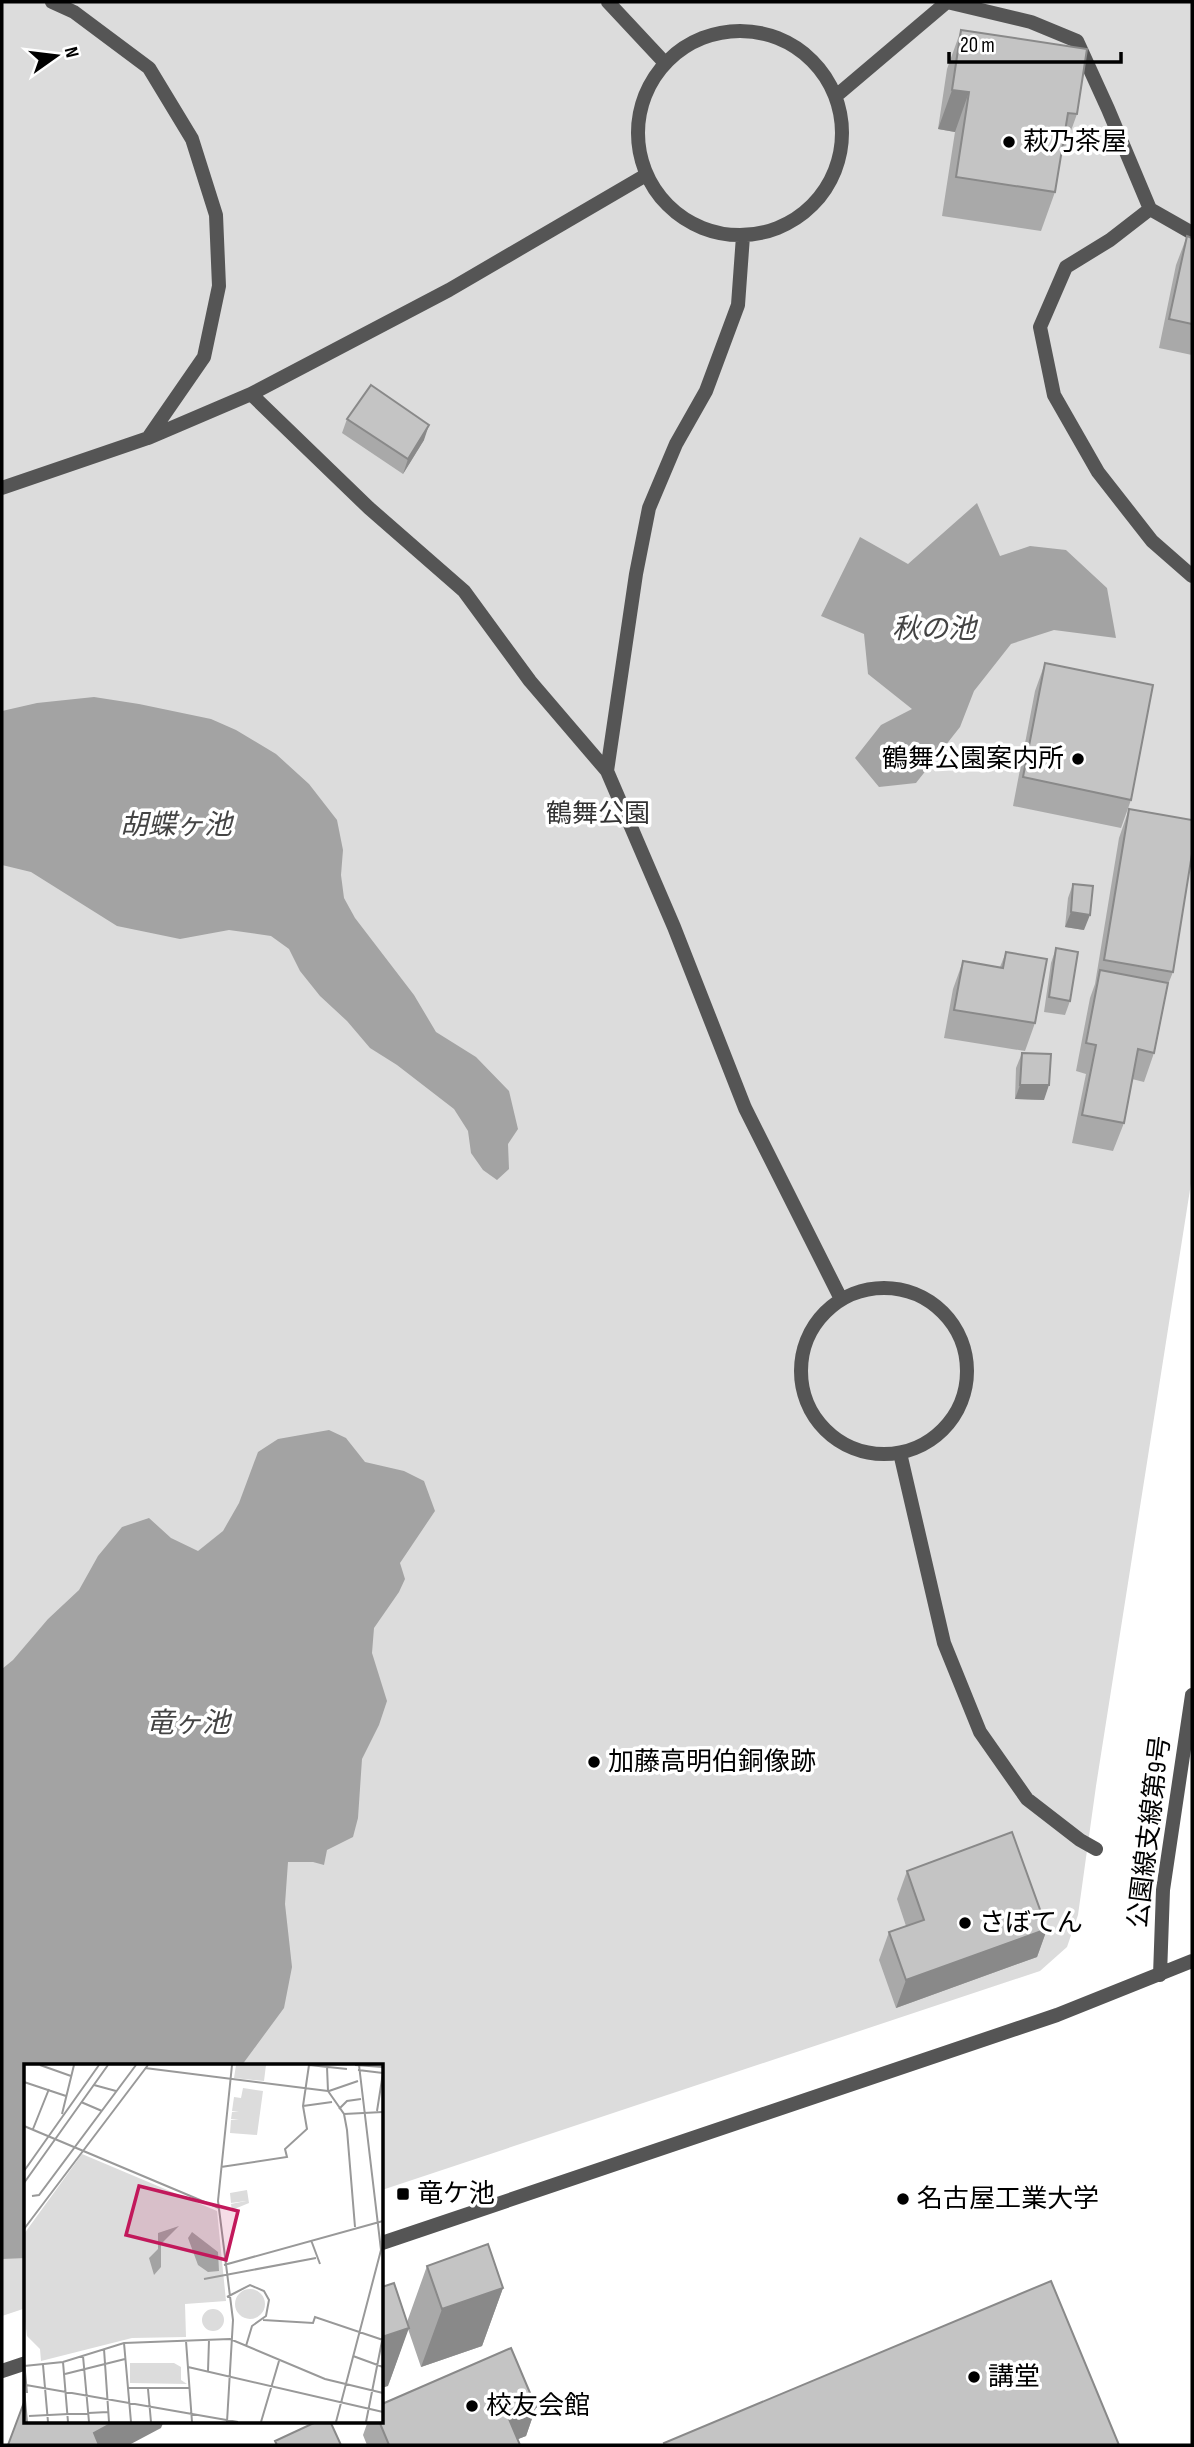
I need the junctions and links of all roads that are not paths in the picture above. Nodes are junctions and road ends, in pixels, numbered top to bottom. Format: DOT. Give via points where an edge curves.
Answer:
graph roads {
  1 [pos="52,2"];
  2 [pos="608,2"];
  3 [pos="665,63"];
  4 [pos="836,96"];
  5 [pos="646,175"];
  6 [pos="1150,209"];
  7 [pos="1192,233"];
  8 [pos="743,236"];
  9 [pos="251,394"];
  10 [pos="148,438"];
  11 [pos="2,488"];
  12 [pos="1192,576"];
  13 [pos="607,771"];
  14 [pos="841,1299"];
  15 [pos="900,1453"];
  16 [pos="1192,1695"];
  17 [pos="1096,1849"];
  18 [pos="1192,1961"];
  19 [pos="1160,1975"];
  20 [pos="383,2243"];
  21 [pos="24,2364"];
  22 [pos="2,2371"];
  1 -- 10 [label="street" via="74,12 149,68 192,139 216,215 219,286 204,357"];
  2 -- 3 [label="street"];
  3 -- 4 [label="street" via="693,42 726,32 760,33 792,45 818,67"];
  3 -- 5 [label="street" via="648,87 639,116 638,146"];
  4 -- 6 [label="street" via="947,2 1031,22 1077,41"];
  4 -- 8 [label="street" via="842,139 839,161 825,191 803,214 774,230"];
  5 -- 8 [label="street" via="663,200 685,220 713,233"];
  5 -- 9 [label="street" via="449,290"];
  6 -- 7 [label="street"];
  6 -- 12 [label="street" via="1066,267 1040,327 1054,395 1098,472 1153,541"];
  8 -- 13 [label="street" via="738,305 706,391 676,444 649,508"];
  9 -- 10 [label="street"];
  9 -- 13 [label="street" via="369,508 464,590 530,681"];
  10 -- 11 [label="street"];
  13 -- 14 [label="street" via="745,1108"];
  14 -- 15 [label="street" via="822,1314 801,1359 808,1407 822,1427 844,1445 871,1454"];
  14 -- 15 [label="street" via="866,1289 892,1287 918,1294 940,1309 957,1329 966,1354 968,1380 960,1406 945,1429 924,1445"];
  15 -- 17 [label="street" via="944,1643 980,1732 1027,1798"];
  16 -- 19 [label="street, 公園線支線第9号" via="1163,1890"];
  18 -- 19 [label="street"];
  19 -- 20 [label="street" via="1058,2015"];
  21 -- 22 [label="street"];
}
